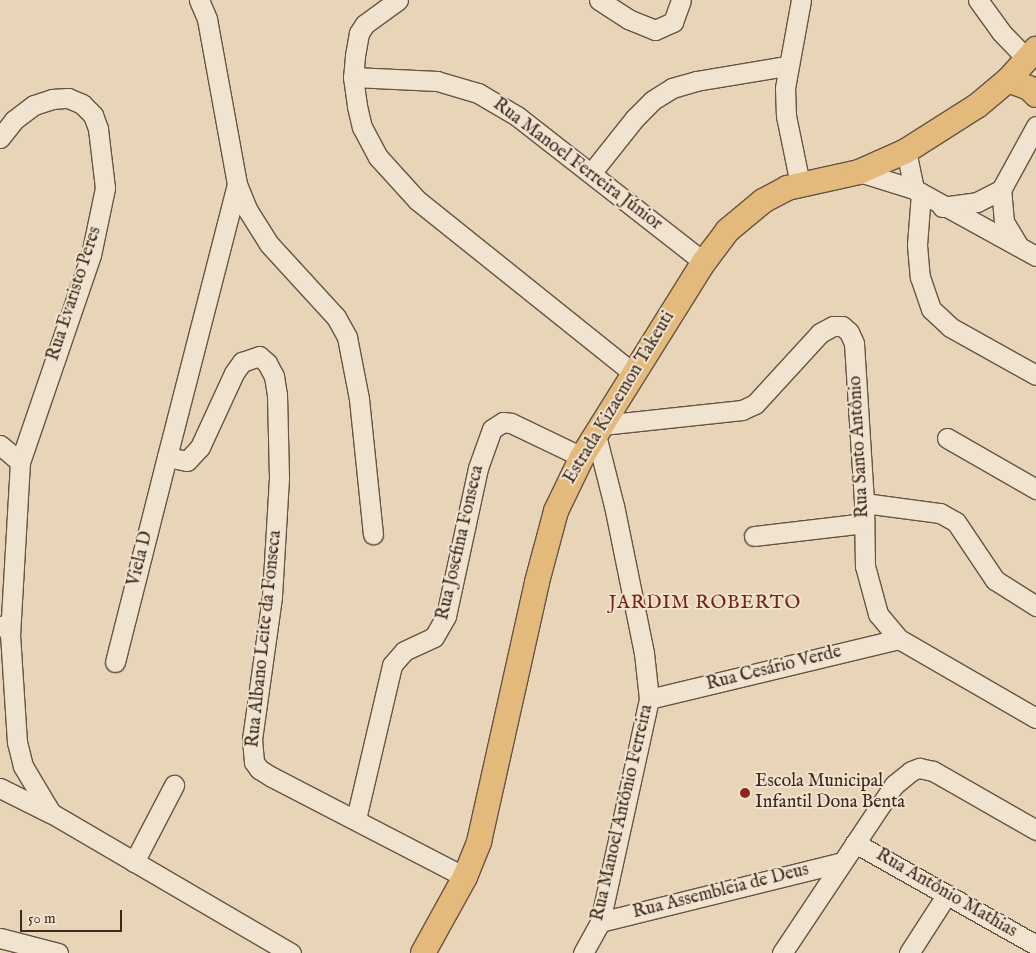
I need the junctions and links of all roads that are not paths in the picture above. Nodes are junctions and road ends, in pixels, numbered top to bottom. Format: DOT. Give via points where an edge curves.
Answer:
graph roads {
  1 [pos="199,0"];
  2 [pos="398,0"];
  3 [pos="598,0"];
  4 [pos="681,0"];
  5 [pos="802,0"];
  6 [pos="978,0"];
  7 [pos="1031,54"];
  8 [pos="787,66"];
  9 [pos="353,77"];
  10 [pos="1008,80"];
  11 [pos="1036,95"];
  12 [pos="1036,126"];
  13 [pos="0,138"];
  14 [pos="906,151"];
  15 [pos="592,172"];
  16 [pos="859,172"];
  17 [pos="237,184"];
  18 [pos="800,184"];
  19 [pos="1001,190"];
  20 [pos="918,191"];
  21 [pos="942,207"];
  22 [pos="1019,246"];
  23 [pos="1036,256"];
  24 [pos="704,262"];
  25 [pos="1036,375"];
  26 [pos="626,382"];
  27 [pos="642,422"];
  28 [pos="599,430"];
  29 [pos="948,438"];
  30 [pos="0,445"];
  31 [pos="582,456"];
  32 [pos="167,457"];
  33 [pos="20,462"];
  34 [pos="1036,489"];
  35 [pos="864,503"];
  36 [pos="864,523"];
  37 [pos="373,534"];
  38 [pos="754,536"];
  39 [pos="1036,606"];
  40 [pos="0,617"];
  41 [pos="10,634"];
  42 [pos="899,639"];
  43 [pos="115,662"];
  44 [pos="649,699"];
  45 [pos="1036,718"];
  46 [pos="174,785"];
  47 [pos="0,788"];
  48 [pos="51,813"];
  49 [pos="356,819"];
  50 [pos="1036,830"];
  51 [pos="855,843"];
  52 [pos="134,862"];
  53 [pos="842,862"];
  54 [pos="465,877"];
  55 [pos="947,894"];
  56 [pos="600,922"];
  57 [pos="0,938"];
  58 [pos="1033,948"];
  59 [pos="58,953"];
  60 [pos="292,953"];
  61 [pos="423,953"];
  62 [pos="584,953"];
  63 [pos="782,953"];
  64 [pos="909,953"];
  1 -- 17 [label="street" via="207,19"];
  2 -- 9 [label="street" via="379,11 359,33"];
  3 -- 4 [label="street" via="655,30 673,22"];
  5 -- 8 [label="street"];
  6 -- 7 [label="street" via="1001,32"];
  7 -- 10 [label="main road, Estrada Kizaemon Takeuti"];
  8 -- 15 [label="street" via="696,80 672,88 653,100 635,118"];
  8 -- 18 [label="street" via="786,116"];
  9 -- 15 [label="street, Rua Manoel Ferreira Júnior" via="437,81 478,93 517,116"];
  9 -- 26 [label="street" via="362,127 396,181"];
  10 -- 11 [label="main road" via="1029,88"];
  10 -- 14 [label="main road, Estrada Kizaemon Takeuti" via="977,106"];
  12 -- 19 [label="street"];
  13 -- 33 [label="street, Rua Evaristo Peres" via="14,120 34,105 68,98 82,104 92,115 103,156 105,188 91,255"];
  14 -- 16 [label="main road, Estrada Kizaemon Takeuti"];
  14 -- 20 [label="street"];
  15 -- 24 [label="street, Rua Manoel Ferreira Júnior"];
  16 -- 18 [label="main road, Estrada Kizaemon Takeuti"];
  16 -- 20 [label="street"];
  17 -- 32 [label="street"];
  17 -- 37 [label="street" via="269,244 336,317 347,337 359,399"];
  18 -- 24 [label="main road, Estrada Kizaemon Takeuti" via="763,201 744,215 727,231"];
  19 -- 21 [label="street" via="977,202"];
  19 -- 22 [label="street" via="1004,222"];
  20 -- 21 [label="street"];
  20 -- 25 [label="street" via="920,277 931,309 950,326"];
  21 -- 22 [label="street"];
  22 -- 23 [label="street"];
  24 -- 26 [label="main road, Estrada Kizaemon Takeuti"];
  26 -- 27 [label="street"];
  26 -- 28 [label="main road, Estrada Kizaemon Takeuti"];
  27 -- 28 [label="street, Rua Santo Antônio"];
  27 -- 35 [label="street, Rua Santo Antônio" via="742,410 756,404 820,333 833,326 842,326 854,343"];
  28 -- 31 [label="main road, Estrada Kizaemon Takeuti"];
  28 -- 44 [label="street, Rua Manoel Antônio Ferreira" via="644,654"];
  29 -- 34 [label="street"];
  30 -- 33 [label="street"];
  31 -- 49 [label="street, Rua Josefina Fonseca" via="511,424 503,422 492,429 478,468 446,616 434,636 404,651 392,665"];
  31 -- 54 [label="main road, Estrada Kizaemon Takeuti" via="556,511 548,539 480,842"];
  32 -- 43 [label="street, Viela D"];
  32 -- 49 [label="street, Rua Albano Leite da Fonseca" via="187,460 200,447 242,362 259,356 267,363 274,376 277,395 279,478 272,597 251,750 259,770"];
  33 -- 41 [label="street, Rua Evaristo Peres"];
  35 -- 36 [label="street, Rua Santo Antônio"];
  35 -- 39 [label="street" via="940,514 956,522 995,580"];
  36 -- 38 [label="street"];
  36 -- 42 [label="street, Rua Santo Antônio" via="865,566 870,593 882,621"];
  40 -- 41 [label="street"];
  41 -- 48 [label="street, Rua Evaristo Peres" via="17,742 23,766"];
  42 -- 44 [label="street, Rua Cesário Verde"];
  42 -- 45 [label="street, Rua Santo Antônio"];
  44 -- 56 [label="street, Rua Manoel Antônio Ferreira"];
  46 -- 52 [label="street"];
  47 -- 48 [label="street"];
  48 -- 52 [label="street"];
  49 -- 54 [label="street, Rua Albano Leite da Fonseca"];
  50 -- 51 [label="street" via="933,771 919,768 894,785"];
  51 -- 53 [label="street"];
  51 -- 55 [label="street, Rua Antônio Mathias"];
  52 -- 60 [label="street"];
  53 -- 56 [label="street, Rua Assembleia de Deus"];
  53 -- 63 [label="street"];
  54 -- 61 [label="main road, Estrada Kizaemon Takeuti"];
  55 -- 58 [label="street, Rua Antônio Mathias"];
  55 -- 64 [label="street"];
  56 -- 62 [label="street, Rua Manoel Antônio Ferreira"];
  57 -- 59 [label="street"];
}
